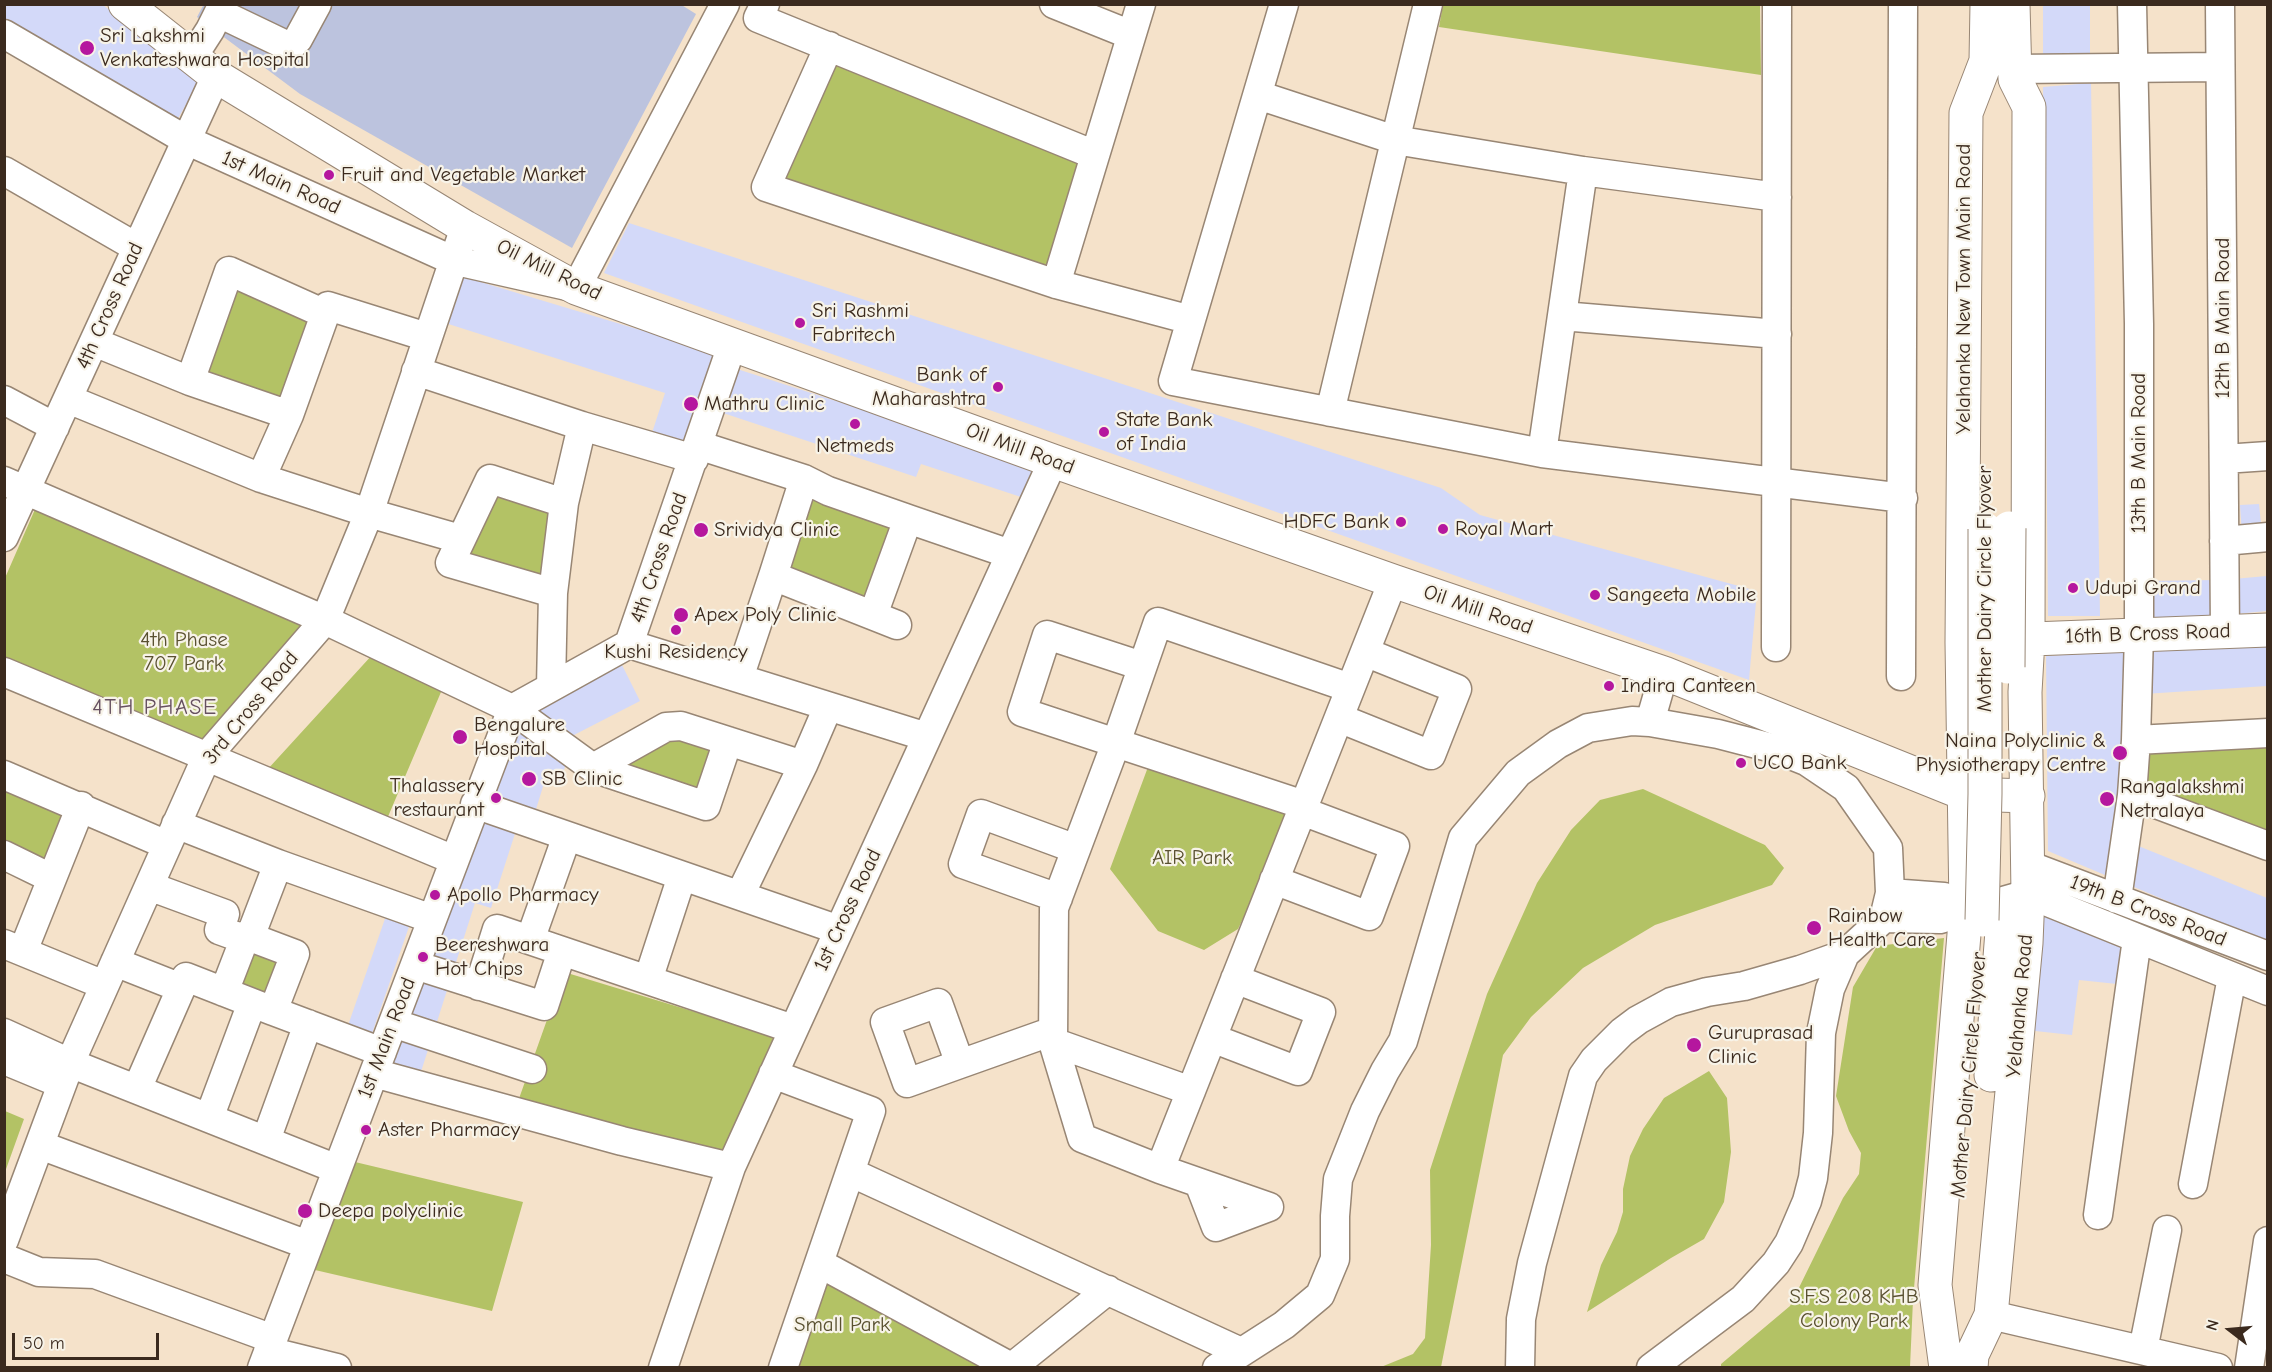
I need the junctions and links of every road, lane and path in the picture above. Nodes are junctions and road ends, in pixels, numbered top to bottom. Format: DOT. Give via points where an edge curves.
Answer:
graph roads {
  1 [pos="124,4"];
  2 [pos="317,4"];
  3 [pos="725,4"];
  4 [pos="765,4"];
  5 [pos="1054,4"];
  6 [pos="1141,4"];
  7 [pos="1284,4"];
  8 [pos="1428,4"];
  9 [pos="1778,4"];
  10 [pos="1903,4"];
  11 [pos="1986,4"];
  12 [pos="2013,4"];
  13 [pos="2132,4"];
  14 [pos="2220,4"];
  15 [pos="221,9"];
  16 [pos="4,34"];
  17 [pos="1131,36"];
  18 [pos="829,46"];
  19 [pos="204,67"];
  20 [pos="2220,67"];
  21 [pos="2133,69"];
  22 [pos="2005,70"];
  23 [pos="1258,94"];
  24 [pos="186,140"];
  25 [pos="1395,140"];
  26 [pos="1095,155"];
  27 [pos="1583,171"];
  28 [pos="8,182"];
  29 [pos="1777,197"];
  30 [pos="465,227"];
  31 [pos="136,247"];
  32 [pos="452,260"];
  33 [pos="1056,284"];
  34 [pos="576,288"];
  35 [pos="325,314"];
  36 [pos="1562,316"];
  37 [pos="1191,320"];
  38 [pos="1777,334"];
  39 [pos="428,337"];
  40 [pos="94,342"];
  41 [pos="732,345"];
  42 [pos="416,371"];
  43 [pos="190,381"];
  44 [pos="68,399"];
  45 [pos="4,400"];
  46 [pos="1330,412"];
  47 [pos="289,415"];
  48 [pos="582,426"];
  49 [pos="55,427"];
  50 [pos="696,452"];
  51 [pos="1542,453"];
  52 [pos="2268,456"];
  53 [pos="2224,459"];
  54 [pos="1053,461"];
  55 [pos="261,478"];
  56 [pos="804,479"];
  57 [pos="1776,482"];
  58 [pos="15,486"];
  59 [pos="1903,498"];
  60 [pos="564,503"];
  61 [pos="369,513"];
  62 [pos="908,519"];
  63 [pos="4,537"];
  64 [pos="2268,537"];
  65 [pos="460,539"];
  66 [pos="2224,541"];
  67 [pos="1011,554"];
  68 [pos="773,576"];
  69 [pos="1393,581"];
  70 [pos="552,593"];
  71 [pos="325,620"];
  72 [pos="2268,630"];
  73 [pos="2225,631"];
  74 [pos="2139,634"];
  75 [pos="2028,639"];
  76 [pos="1962,642"];
  77 [pos="629,644"];
  78 [pos="1776,647"];
  79 [pos="1365,652"];
  80 [pos="1142,666"];
  81 [pos="4,672"];
  82 [pos="1664,673"];
  83 [pos="1901,676"];
  84 [pos="739,678"];
  85 [pos="550,687"];
  86 [pos="1350,688"];
  87 [pos="828,707"];
  88 [pos="512,709"];
  89 [pos="1339,718"];
  90 [pos="1650,722"];
  91 [pos="2268,734"];
  92 [pos="927,737"];
  93 [pos="2136,740"];
  94 [pos="728,741"];
  95 [pos="1116,743"];
  96 [pos="207,756"];
  97 [pos="803,765"];
  98 [pos="593,768"];
  99 [pos="4,774"];
  100 [pos="1965,794"];
  101 [pos="2132,795"];
  102 [pos="2028,796"];
  103 [pos="476,804"];
  104 [pos="81,806"];
  105 [pos="1303,808"];
  106 [pos="172,834"];
  107 [pos="567,836"];
  108 [pos="2268,846"];
  109 [pos="1076,849"];
  110 [pos="4,855"];
  111 [pos="454,860"];
  112 [pos="278,864"];
  113 [pos="682,876"];
  114 [pos="51,878"];
  115 [pos="2028,879"];
  116 [pos="1274,880"];
  117 [pos="149,886"];
  118 [pos="740,895"];
  119 [pos="1058,898"];
  120 [pos="2117,900"];
  121 [pos="1887,906"];
  122 [pos="1984,916"];
  123 [pos="432,919"];
  124 [pos="839,930"];
  125 [pos="247,938"];
  126 [pos="2137,939"];
  127 [pos="530,940"];
  128 [pos="14,947"];
  129 [pos="562,951"];
  130 [pos="1845,954"];
  131 [pos="2268,956"];
  132 [pos="415,965"];
  133 [pos="110,974"];
  134 [pos="2232,977"];
  135 [pos="1236,979"];
  136 [pos="648,980"];
  137 [pos="479,986"];
  138 [pos="181,988"];
  139 [pos="2268,991"];
  140 [pos="224,992"];
  141 [pos="263,1007"];
  142 [pos="393,1023"];
  143 [pos="308,1024"];
  144 [pos="794,1029"];
  145 [pos="4,1033"];
  146 [pos="1053,1036"];
  147 [pos="1212,1038"];
  148 [pos="4,1060"];
  149 [pos="378,1062"];
  150 [pos="960,1064"];
  151 [pos="532,1069"];
  152 [pos="66,1073"];
  153 [pos="773,1074"];
  154 [pos="137,1089"];
  155 [pos="1191,1091"];
  156 [pos="209,1118"];
  157 [pos="266,1140"];
  158 [pos="40,1144"];
  159 [pos="730,1167"];
  160 [pos="337,1169"];
  161 [pos="1160,1169"];
  162 [pos="850,1172"];
  163 [pos="1199,1183"];
  164 [pos="2193,1184"];
  165 [pos="2098,1215"];
  166 [pos="2167,1230"];
  167 [pos="4,1240"];
  168 [pos="2268,1241"];
  169 [pos="308,1245"];
  170 [pos="4,1258"];
  171 [pos="819,1263"];
  172 [pos="2264,1284"];
  173 [pos="1108,1290"];
  174 [pos="1991,1315"];
  175 [pos="1704,1327"];
  176 [pos="2144,1350"];
  177 [pos="268,1352"];
  178 [pos="1241,1352"];
  179 [pos="1958,1364"];
  180 [pos="1011,1367"];
  181 [pos="337,1368"];
  182 [pos="663,1368"];
  183 [pos="783,1368"];
  184 [pos="1217,1368"];
  185 [pos="1520,1368"];
  186 [pos="1651,1368"];
  187 [pos="1683,1368"];
  188 [pos="2218,1368"];
  189 [pos="2249,1368"];
  1 -- 19 [label="main road, Oil Mill Road"];
  2 -- 15 [label="street" via="290,47"];
  3 -- 34 [label="street"];
  4 -- 18 [label="street" via="758,18"];
  5 -- 17 [label="street"];
  6 -- 17 [label="street"];
  7 -- 23 [label="street"];
  8 -- 25 [label="street"];
  9 -- 29 [label="street"];
  10 -- 59 [label="street"];
  11 -- 22 [label="main road, Yelahanka New Town Main Road"];
  12 -- 22 [label="main road, Yelahanka New Town Main Road"];
  13 -- 21 [label="street, 13th B Main Road"];
  14 -- 20 [label="street, 12th B Main Road"];
  15 -- 19 [label="street, 4th Cross Road"];
  16 -- 24 [label="street, 1st Main Road"];
  17 -- 26 [label="street"];
  18 -- 26 [label="street"];
  18 -- 33 [label="street" via="766,187"];
  19 -- 24 [label="street, 4th Cross Road"];
  19 -- 30 [label="main road, Oil Mill Road"];
  20 -- 21 [label="street"];
  20 -- 53 [label="street, 12th B Main Road"];
  21 -- 22 [label="street"];
  21 -- 74 [label="street, 13th B Main Road" via="2139,324"];
  22 -- 75 [label="main road, Yelahanka New Town Main Road" via="2029,106"];
  22 -- 76 [label="main road, Yelahanka New Town Main Road" via="1965,113"];
  22 -- 122 [label="main road, Mother Dairy Circle Flyover, bridge" via="1997,529"];
  23 -- 25 [label="street"];
  23 -- 37 [label="street"];
  24 -- 31 [label="street, 4th Cross Road"];
  24 -- 32 [label="street, 1st Main Road"];
  25 -- 27 [label="street"];
  25 -- 46 [label="street"];
  26 -- 33 [label="street"];
  27 -- 29 [label="street"];
  27 -- 36 [label="street"];
  28 -- 31 [label="street"];
  29 -- 38 [label="street"];
  30 -- 32 [label="street, 3rd Cross Road"];
  30 -- 34 [label="main road, Oil Mill Road"];
  31 -- 40 [label="street, 4th Cross Road"];
  32 -- 34 [label="street, 1st Main Road"];
  32 -- 39 [label="street, 3rd Cross Road"];
  33 -- 37 [label="street"];
  34 -- 41 [label="main road, Oil Mill Road"];
  35 -- 39 [label="street" via="328,306"];
  35 -- 43 [label="street" via="229,271"];
  35 -- 47 [label="street"];
  36 -- 38 [label="street"];
  36 -- 51 [label="street"];
  37 -- 46 [label="street" via="1173,381"];
  38 -- 57 [label="street"];
  39 -- 42 [label="street, 3rd Cross Road"];
  40 -- 43 [label="street"];
  40 -- 44 [label="street, 4th Cross Road"];
  41 -- 50 [label="street, 4th Cross Road"];
  41 -- 54 [label="main road, Oil Mill Road"];
  42 -- 48 [label="street"];
  42 -- 61 [label="street, 3rd Cross Road"];
  43 -- 47 [label="street"];
  44 -- 49 [label="street, 4th Cross Road"];
  44 -- 55 [label="street"];
  45 -- 49 [label="street"];
  46 -- 51 [label="street"];
  47 -- 55 [label="street"];
  48 -- 50 [label="street"];
  48 -- 60 [label="street"];
  49 -- 58 [label="street, 4th Cross Road"];
  50 -- 56 [label="street"];
  50 -- 77 [label="street, 4th Cross Road"];
  51 -- 57 [label="street"];
  52 -- 53 [label="street"];
  53 -- 66 [label="street, 12th B Main Road"];
  54 -- 67 [label="street, 1st Cross Road"];
  54 -- 69 [label="main road, Oil Mill Road"];
  55 -- 61 [label="street"];
  56 -- 62 [label="street"];
  56 -- 68 [label="street"];
  57 -- 59 [label="street"];
  57 -- 78 [label="street"];
  58 -- 63 [label="street, 4th Cross Road"];
  58 -- 71 [label="street"];
  59 -- 83 [label="street"];
  60 -- 65 [label="street" via="490,479"];
  60 -- 70 [label="street"];
  61 -- 65 [label="street"];
  61 -- 71 [label="street, 3rd Cross Road"];
  62 -- 67 [label="street"];
  62 -- 68 [label="street" via="885,620"];
  64 -- 66 [label="street"];
  65 -- 70 [label="street" via="450,563"];
  66 -- 73 [label="street, 12th B Main Road"];
  67 -- 92 [label="street, 1st Cross Road"];
  68 -- 84 [label="street"];
  69 -- 79 [label="street"];
  69 -- 82 [label="main road, Oil Mill Road"];
  70 -- 85 [label="street"];
  71 -- 88 [label="street"];
  71 -- 96 [label="street, 3rd Cross Road"];
  72 -- 73 [label="main road, 16th B Cross Road"];
  73 -- 74 [label="main road, 16th B Cross Road"];
  74 -- 75 [label="main road, 16th B Cross Road"];
  74 -- 93 [label="street, 13th B Main Road"];
  75 -- 76 [label="main road, 16th B Cross Road"];
  75 -- 102 [label="main road, Yelahanka Road"];
  76 -- 100 [label="main road, Yelahanka New Town Main Road"];
  77 -- 84 [label="street"];
  77 -- 85 [label="street, 4th Cross Road"];
  79 -- 86 [label="street"];
  79 -- 89 [label="street" via="1457,689 1431,755"];
  80 -- 86 [label="street" via="1158,622"];
  80 -- 95 [label="street"];
  80 -- 95 [label="street" via="1047,635 1022,712"];
  81 -- 96 [label="street"];
  82 -- 90 [label="street"];
  82 -- 100 [label="main road, Oil Mill Road"];
  84 -- 87 [label="street"];
  85 -- 88 [label="street, 4th Cross Road"];
  86 -- 89 [label="street"];
  87 -- 92 [label="street"];
  87 -- 97 [label="street"];
  88 -- 98 [label="street"];
  88 -- 103 [label="street, 1st Main Road"];
  89 -- 105 [label="street"];
  90 -- 121 [label="street" via="1776,748 1806,761 1846,788 1888,848"];
  90 -- 178 [label="street" via="1588,728 1558,744 1518,773 1463,838 1403,1041 1365,1112 1338,1179 1335,1259 1320,1295 1284,1325"];
  91 -- 93 [label="street"];
  92 -- 124 [label="street, 1st Cross Road"];
  93 -- 101 [label="street, 13th B Main Road"];
  94 -- 97 [label="street"];
  94 -- 98 [label="street" via="681,726 666,728"];
  94 -- 98 [label="street" via="706,806"];
  95 -- 105 [label="street"];
  95 -- 109 [label="street"];
  96 -- 106 [label="street, 3rd Cross Road"];
  96 -- 111 [label="street"];
  97 -- 118 [label="street"];
  99 -- 104 [label="street"];
  100 -- 102 [label="main road"];
  100 -- 122 [label="main road"];
  101 -- 108 [label="street"];
  101 -- 120 [label="street, 13th B Main Road"];
  102 -- 115 [label="main road, Yelahanka Road"];
  103 -- 107 [label="street"];
  103 -- 111 [label="street, 1st Main Road"];
  104 -- 106 [label="street"];
  104 -- 114 [label="street"];
  105 -- 116 [label="street"];
  105 -- 116 [label="street" via="1395,846 1369,916"];
  106 -- 112 [label="street"];
  106 -- 117 [label="street, 3rd Cross Road"];
  107 -- 113 [label="street"];
  107 -- 127 [label="street"];
  109 -- 119 [label="street"];
  109 -- 119 [label="street" via="981,814 963,864"];
  110 -- 114 [label="street"];
  111 -- 123 [label="street, 1st Main Road"];
  112 -- 123 [label="street"];
  112 -- 125 [label="street"];
  113 -- 118 [label="street"];
  113 -- 136 [label="street"];
  114 -- 128 [label="street"];
  115 -- 120 [label="street, 19th B Cross Road"];
  115 -- 122 [label="street"];
  115 -- 126 [label="street"];
  115 -- 174 [label="main road, Yelahanka Road" via="2026,943"];
  116 -- 135 [label="street"];
  117 -- 125 [label="street" via="225,914 219,930"];
  117 -- 133 [label="street, 3rd Cross Road"];
  118 -- 124 [label="street"];
  119 -- 146 [label="street" via="1054,908"];
  120 -- 131 [label="street, 19th B Cross Road"];
  121 -- 122 [label="street" via="1944,897"];
  121 -- 130 [label="street"];
  122 -- 179 [label="main road, Mother Dairy Circle Flyover" via="1975,1284"];
  123 -- 132 [label="street, 1st Main Road"];
  124 -- 144 [label="street, 1st Cross Road"];
  125 -- 140 [label="street"];
  125 -- 141 [label="street" via="295,954"];
  126 -- 134 [label="street"];
  126 -- 165 [label="street"];
  127 -- 129 [label="street"];
  127 -- 137 [label="street" via="497,929"];
  128 -- 133 [label="street"];
  129 -- 136 [label="street"];
  129 -- 137 [label="street" via="544,1006"];
  130 -- 175 [label="street" via="1830,989 1821,1033 1817,1156 1799,1222 1789,1243 1760,1282"];
  130 -- 185 [label="street" via="1744,986 1671,1002 1622,1032 1594,1060 1583,1076 1532,1263 1521,1319"];
  132 -- 137 [label="street"];
  132 -- 142 [label="street, 1st Main Road"];
  133 -- 138 [label="street"];
  133 -- 152 [label="street, 3rd Cross Road"];
  134 -- 139 [label="street"];
  134 -- 164 [label="street"];
  135 -- 147 [label="street"];
  135 -- 147 [label="street" via="1321,1012 1298,1071"];
  136 -- 144 [label="street"];
  138 -- 140 [label="street" via="186,977"];
  138 -- 154 [label="street"];
  140 -- 141 [label="street"];
  141 -- 143 [label="street"];
  141 -- 156 [label="street"];
  142 -- 149 [label="street, 1st Main Road"];
  142 -- 151 [label="street"];
  143 -- 149 [label="street"];
  143 -- 157 [label="street"];
  144 -- 153 [label="street, 1st Cross Road"];
  145 -- 152 [label="street"];
  146 -- 150 [label="street"];
  146 -- 155 [label="street"];
  146 -- 161 [label="street" via="1082,1138"];
  147 -- 155 [label="street"];
  148 -- 152 [label="street"];
  149 -- 159 [label="street" via="622,1141"];
  149 -- 160 [label="street, 1st Main Road"];
  152 -- 154 [label="street"];
  152 -- 158 [label="street, 3rd Cross Road"];
  153 -- 159 [label="street, 1st Cross Road"];
  153 -- 162 [label="street" via="872,1111"];
  154 -- 156 [label="street"];
  155 -- 161 [label="street"];
  156 -- 157 [label="street"];
  157 -- 160 [label="street"];
  158 -- 167 [label="street, 3rd Cross Road"];
  158 -- 169 [label="street"];
  159 -- 182 [label="street, 1st Cross Road"];
  160 -- 169 [label="street, 1st Main Road"];
  161 -- 163 [label="street"];
  162 -- 171 [label="street"];
  162 -- 173 [label="street"];
  166 -- 176 [label="street"];
  168 -- 172 [label="street"];
  169 -- 177 [label="street, 1st Main Road"];
  170 -- 177 [label="street" via="39,1272 95,1274"];
  171 -- 180 [label="street"];
  171 -- 183 [label="street"];
  172 -- 189 [label="street"];
  173 -- 178 [label="street"];
  173 -- 180 [label="street"];
  174 -- 176 [label="street"];
  174 -- 179 [label="main road, Yelahanka Road"];
  175 -- 186 [label="street"];
  175 -- 187 [label="street"];
  176 -- 188 [label="street"];
  177 -- 181 [label="street"];
  178 -- 184 [label="street"];
}
